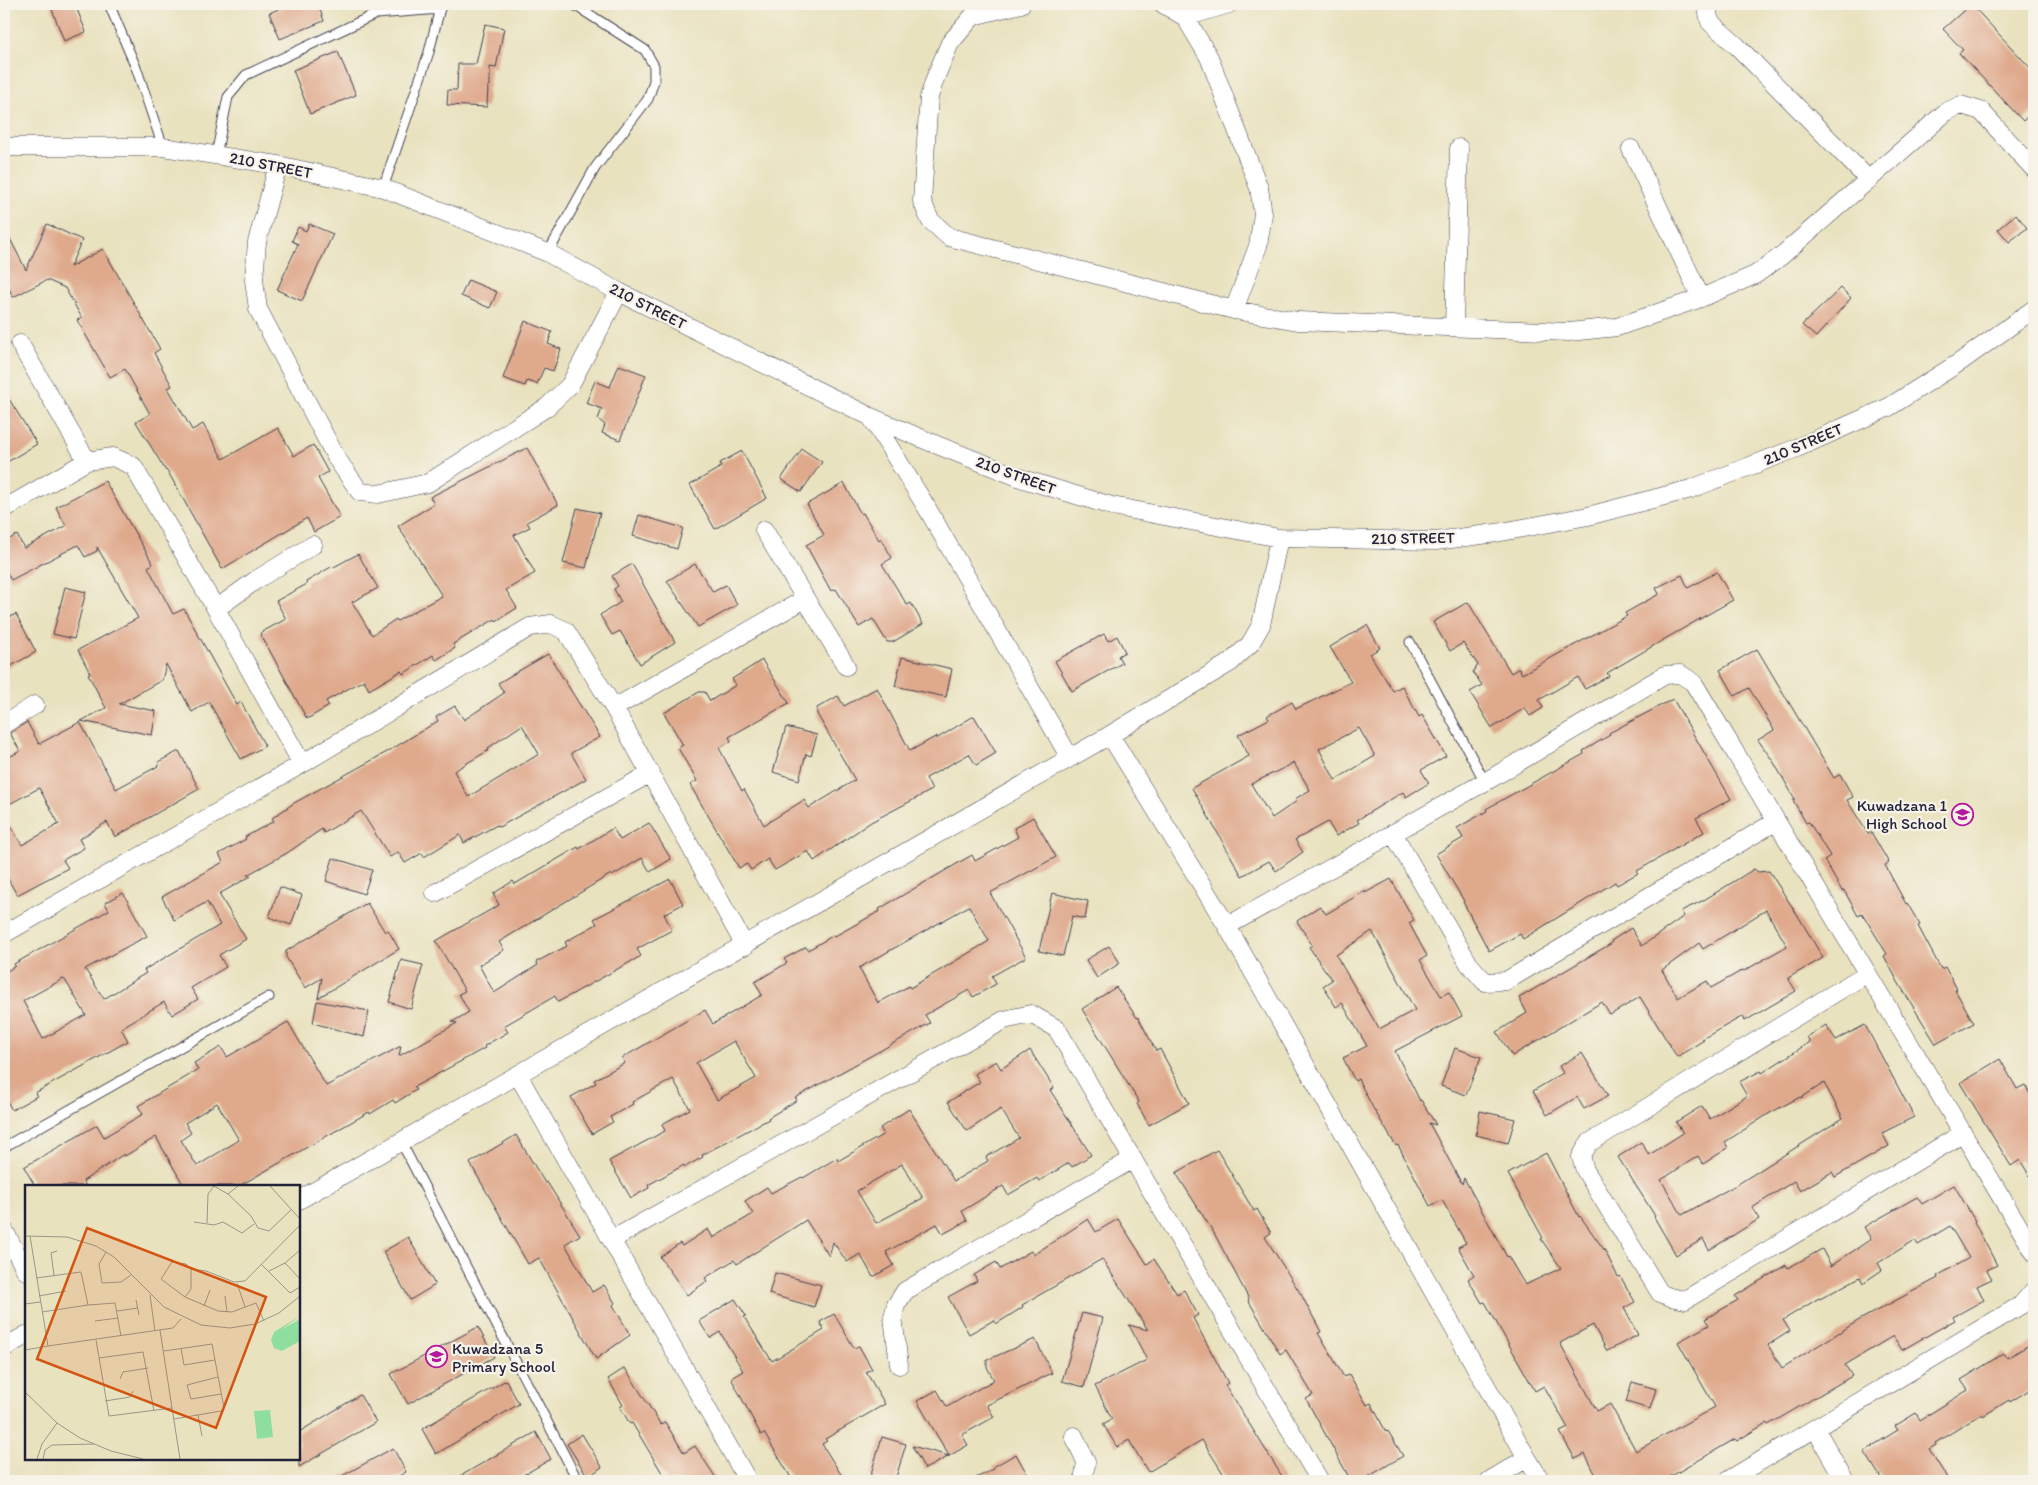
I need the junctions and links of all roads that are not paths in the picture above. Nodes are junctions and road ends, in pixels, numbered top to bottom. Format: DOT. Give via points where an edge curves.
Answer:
graph roads {
  1 [pos="109,4"];
  2 [pos="573,4"];
  3 [pos="1021,4"];
  4 [pos="1163,4"];
  5 [pos="1228,4"];
  6 [pos="1706,4"];
  7 [pos="440,6"];
  8 [pos="1185,17"];
  9 [pos="4,147"];
  10 [pos="163,147"];
  11 [pos="1459,148"];
  12 [pos="1631,149"];
  13 [pos="216,156"];
  14 [pos="278,166"];
  15 [pos="2034,169"];
  16 [pos="1868,179"];
  17 [pos="383,188"];
  18 [pos="548,253"];
  19 [pos="619,292"];
  20 [pos="1701,298"];
  21 [pos="2034,309"];
  22 [pos="1234,310"];
  23 [pos="1454,326"];
  24 [pos="20,344"];
  25 [pos="871,416"];
  26 [pos="87,460"];
  27 [pos="4,509"];
  28 [pos="764,530"];
  29 [pos="1278,538"];
  30 [pos="313,545"];
  31 [pos="805,599"];
  32 [pos="216,609"];
  33 [pos="1410,642"];
  34 [pos="846,666"];
  35 [pos="35,705"];
  36 [pos="614,708"];
  37 [pos="4,724"];
  38 [pos="1110,736"];
  39 [pos="1070,758"];
  40 [pos="302,764"];
  41 [pos="651,773"];
  42 [pos="1485,782"];
  43 [pos="1775,822"];
  44 [pos="1393,834"];
  45 [pos="435,893"];
  46 [pos="1227,926"];
  47 [pos="4,934"];
  48 [pos="745,946"];
  49 [pos="1866,974"];
  50 [pos="269,997"];
  51 [pos="518,1075"];
  52 [pos="1962,1134"];
  53 [pos="401,1142"];
  54 [pos="4,1147"];
  55 [pos="1133,1159"];
  56 [pos="300,1199"];
  57 [pos="4,1230"];
  58 [pos="612,1239"];
  59 [pos="2034,1252"];
  60 [pos="25,1269"];
  61 [pos="2034,1290"];
  62 [pos="25,1336"];
  63 [pos="4,1348"];
  64 [pos="899,1365"];
  65 [pos="1815,1428"];
  66 [pos="1074,1436"];
  67 [pos="1526,1458"];
  68 [pos="578,1481"];
  69 [pos="748,1481"];
  70 [pos="1083,1481"];
  71 [pos="1320,1481"];
  72 [pos="1489,1481"];
  73 [pos="1541,1481"];
  74 [pos="1727,1481"];
  75 [pos="1845,1481"];
  1 -- 10 [label="lane" via="137,70"];
  2 -- 18 [label="lane" via="645,50 654,66 654,81 648,99 595,168"];
  3 -- 22 [label="street" via="973,16 950,43 936,76 929,97 922,201 930,220 949,237"];
  4 -- 8 [label="street"];
  5 -- 8 [label="street"];
  6 -- 16 [label="street" via="1710,22"];
  7 -- 13 [label="lane" via="376,14 246,75 228,97"];
  7 -- 17 [label="lane" via="429,52"];
  8 -- 22 [label="street" via="1208,57 1258,188 1263,214 1258,246"];
  9 -- 10 [label="street, 210 STREET"];
  10 -- 13 [label="street, 210 STREET"];
  11 -- 23 [label="street"];
  12 -- 20 [label="street"];
  13 -- 14 [label="street, 210 STREET"];
  14 -- 17 [label="street, 210 STREET"];
  14 -- 19 [label="street" via="257,242 254,280 258,309 337,459 360,492 378,494 428,483 547,407 570,385"];
  15 -- 16 [label="street" via="1981,111 1961,105 1946,112"];
  16 -- 20 [label="street" via="1755,275"];
  17 -- 18 [label="street, 210 STREET"];
  18 -- 19 [label="street, 210 STREET"];
  19 -- 25 [label="street, 210 STREET"];
  20 -- 23 [label="street" via="1618,327 1569,332"];
  21 -- 29 [label="street, 210 STREET" via="1960,362 1888,407 1797,448 1691,489 1588,516 1436,541"];
  22 -- 23 [label="street" via="1298,321"];
  24 -- 26 [label="street"];
  25 -- 29 [label="street, 210 STREET" via="937,446 1066,494"];
  25 -- 39 [label="street"];
  26 -- 27 [label="street"];
  26 -- 32 [label="street" via="113,457 133,466"];
  28 -- 31 [label="street"];
  29 -- 38 [label="street" via="1261,625 1250,644 1231,662"];
  30 -- 32 [label="street"];
  31 -- 34 [label="street"];
  31 -- 36 [label="street"];
  32 -- 40 [label="street"];
  33 -- 42 [label="lane"];
  35 -- 37 [label="street"];
  36 -- 40 [label="street" via="566,631 552,624 530,627"];
  36 -- 41 [label="street"];
  38 -- 39 [label="street"];
  38 -- 46 [label="street"];
  39 -- 48 [label="street"];
  40 -- 47 [label="street"];
  41 -- 45 [label="street"];
  41 -- 48 [label="street"];
  42 -- 43 [label="street" via="1665,675 1680,674 1692,682"];
  42 -- 44 [label="street"];
  43 -- 44 [label="street" via="1506,981 1485,982 1469,964"];
  43 -- 49 [label="street"];
  44 -- 46 [label="street"];
  46 -- 67 [label="street"];
  48 -- 51 [label="street"];
  49 -- 52 [label="street"];
  49 -- 52 [label="street" via="1589,1143 1581,1157 1590,1178 1660,1292 1685,1300"];
  50 -- 54 [label="lane"];
  51 -- 53 [label="street"];
  51 -- 58 [label="street"];
  52 -- 59 [label="street"];
  53 -- 56 [label="street"];
  53 -- 68 [label="lane"];
  55 -- 58 [label="street" via="1057,1028 1032,1014 1004,1020"];
  55 -- 64 [label="street" via="905,1291 893,1317"];
  55 -- 71 [label="street"];
  57 -- 60 [label="street"];
  58 -- 69 [label="street"];
  61 -- 65 [label="street" via="2021,1305"];
  62 -- 63 [label="street"];
  65 -- 74 [label="street"];
  65 -- 75 [label="street"];
  66 -- 70 [label="street" via="1086,1462"];
  67 -- 72 [label="street"];
  67 -- 73 [label="street"];
}
